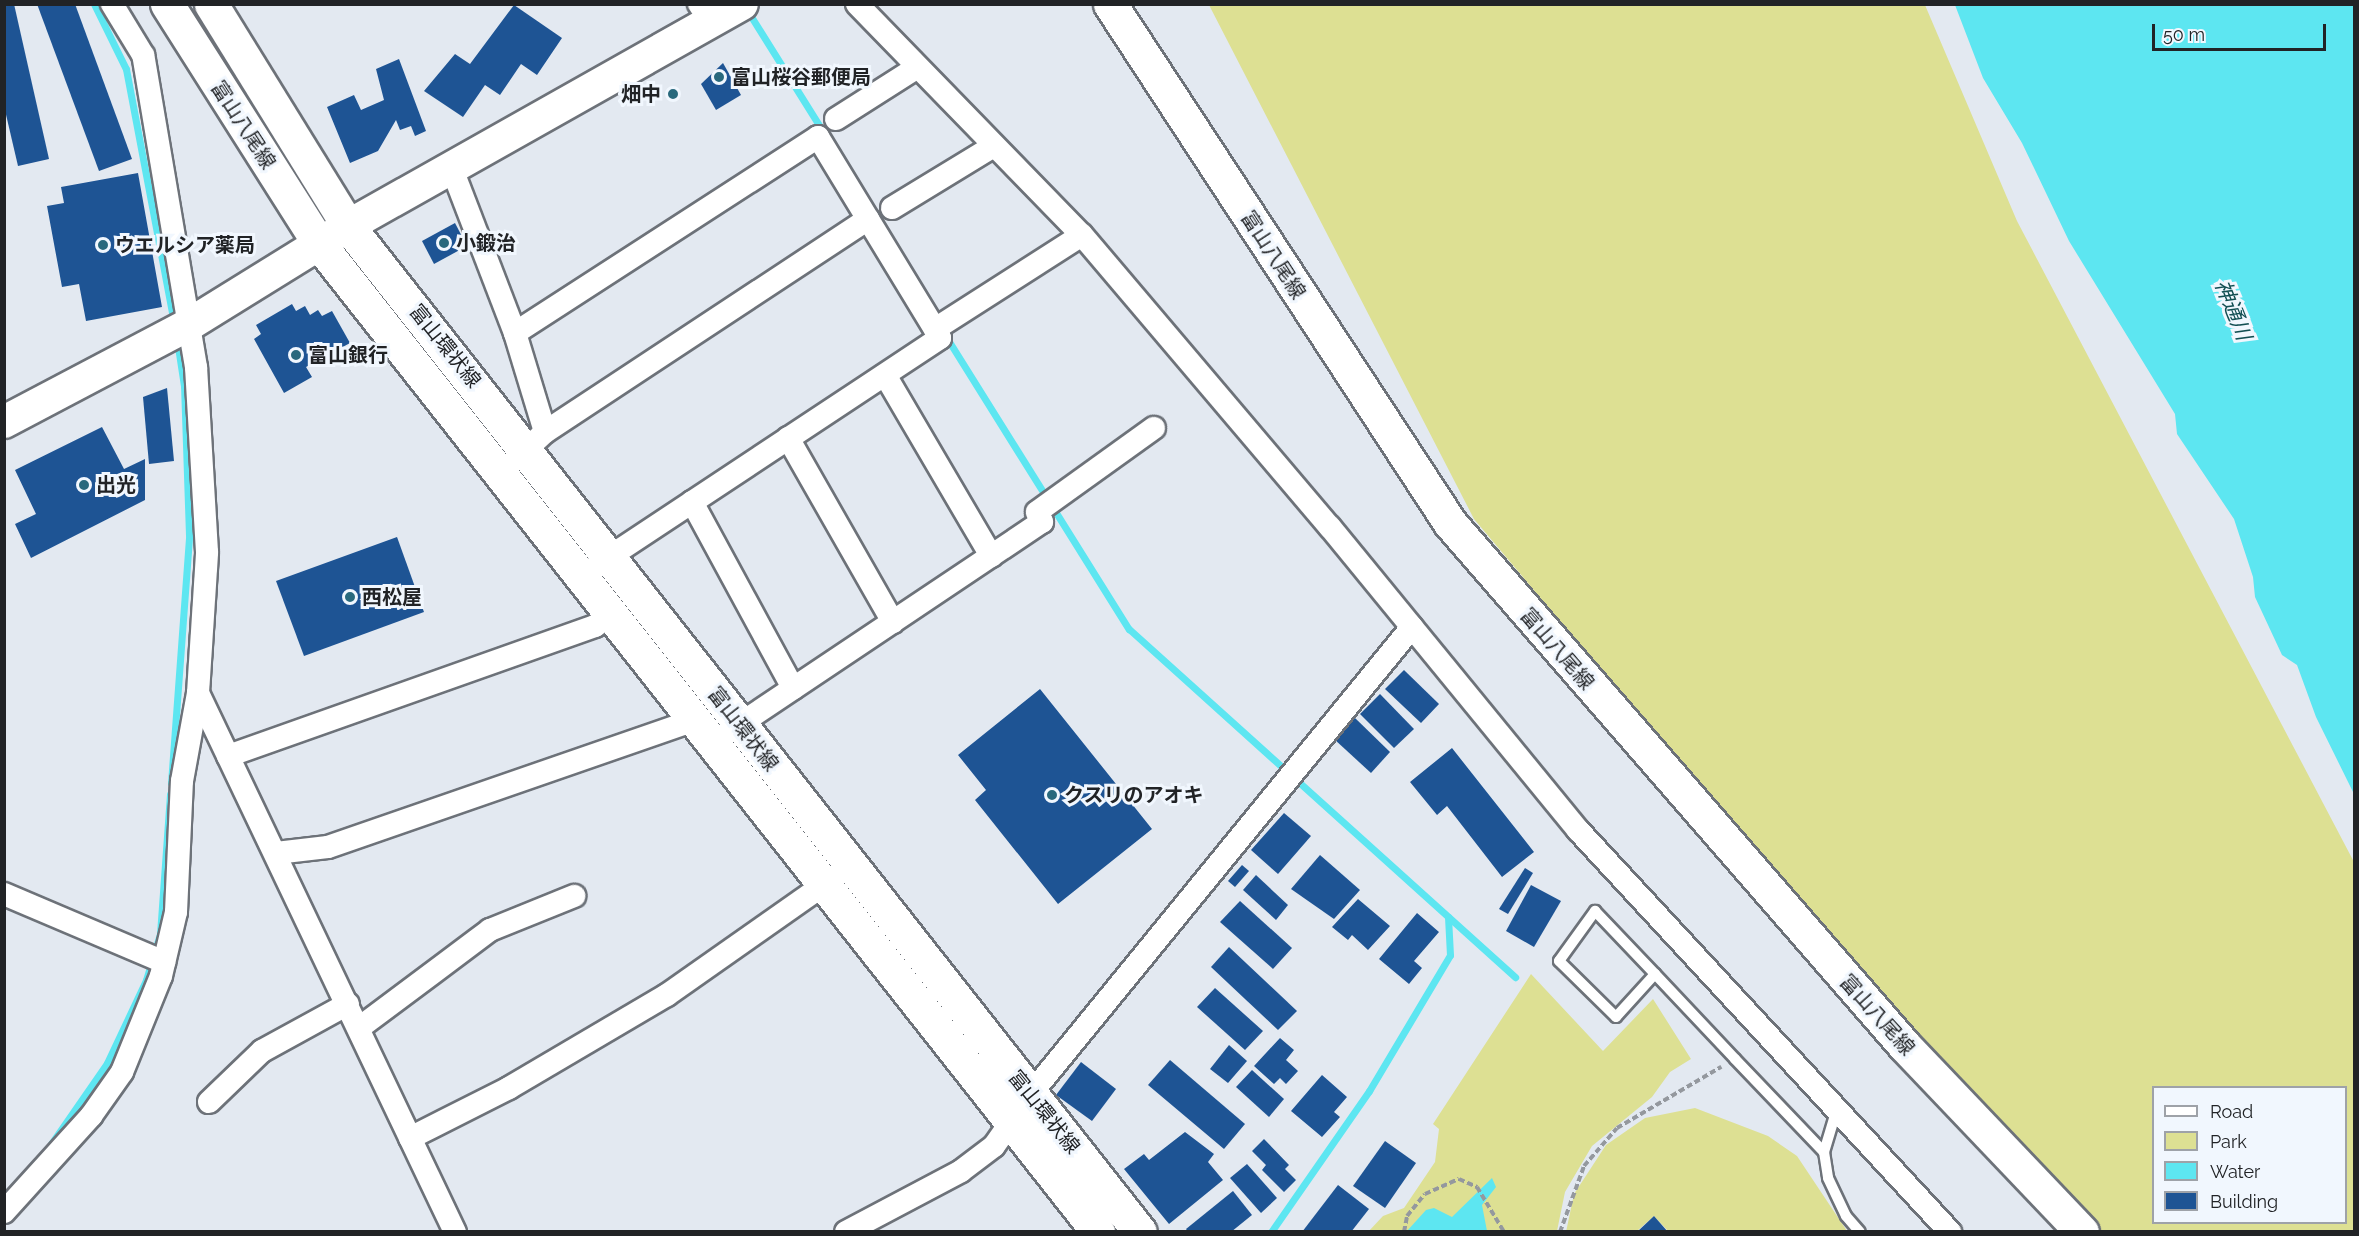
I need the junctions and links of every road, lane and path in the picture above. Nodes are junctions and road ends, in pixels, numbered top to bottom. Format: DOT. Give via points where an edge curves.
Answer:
graph roads {
  1 [pos="112,4"];
  2 [pos="167,4"];
  3 [pos="211,4"];
  4 [pos="857,4"];
  5 [pos="1110,4"];
  6 [pos="721,11"];
  7 [pos="916,68"];
  8 [pos="836,119"];
  9 [pos="992,147"];
  10 [pos="452,169"];
  11 [pos="892,208"];
  12 [pos="868,219"];
  13 [pos="348,226"];
  14 [pos="1082,235"];
  15 [pos="320,246"];
  16 [pos="943,324"];
  17 [pos="180,329"];
  18 [pos="515,333"];
  19 [pos="885,375"];
  20 [pos="4,422"];
  21 [pos="1154,428"];
  22 [pos="788,438"];
  23 [pos="536,441"];
  24 [pos="501,472"];
  25 [pos="692,502"];
  26 [pos="991,556"];
  27 [pos="596,566"];
  28 [pos="613,614"];
  29 [pos="893,622"];
  30 [pos="1412,627"];
  31 [pos="793,688"];
  32 [pos="198,693"];
  33 [pos="739,725"];
  34 [pos="703,731"];
  35 [pos="228,756"];
  36 [pos="276,853"];
  37 [pos="851,866"];
  38 [pos="824,885"];
  39 [pos="4,894"];
  40 [pos="573,896"];
  41 [pos="157,959"];
  42 [pos="1656,974"];
  43 [pos="348,1004"];
  44 [pos="359,1028"];
  45 [pos="1735,1059"];
  46 [pos="1030,1095"];
  47 [pos="209,1102"];
  48 [pos="1836,1112"];
  49 [pos="1011,1122"];
  50 [pos="410,1138"];
  51 [pos="1824,1152"];
  52 [pos="4,1212"];
  53 [pos="455,1232"];
  54 [pos="846,1232"];
  55 [pos="1098,1232"];
  56 [pos="1140,1232"];
  57 [pos="1404,1232"];
  58 [pos="1504,1232"];
  59 [pos="1560,1232"];
  60 [pos="1860,1232"];
  61 [pos="1950,1232"];
  62 [pos="2082,1232"];
  1 -- 17 [label="street" via="143,55"];
  2 -- 15 [label="main road, 富山八尾線"];
  3 -- 13 [label="main road, 富山八尾線"];
  4 -- 7 [label="street"];
  5 -- 62 [label="main road, 富山八尾線" via="1449,523 1896,1036"];
  6 -- 10 [label="street"];
  7 -- 8 [label="street"];
  7 -- 9 [label="street"];
  9 -- 11 [label="street"];
  9 -- 14 [label="street"];
  10 -- 13 [label="street"];
  10 -- 18 [label="street"];
  12 -- 16 [label="street"];
  12 -- 18 [label="street" via="818,137"];
  12 -- 23 [label="street"];
  13 -- 15 [label="street"];
  13 -- 23 [label="main road, 富山環状線"];
  14 -- 16 [label="street"];
  14 -- 30 [label="street"];
  15 -- 17 [label="street"];
  15 -- 24 [label="main road, 富山環状線"];
  16 -- 19 [label="street" via="940,338"];
  17 -- 20 [label="street"];
  17 -- 32 [label="street" via="207,552"];
  18 -- 23 [label="street"];
  19 -- 22 [label="street"];
  19 -- 26 [label="street"];
  21 -- 26 [label="street" via="1036,512 1042,522"];
  22 -- 25 [label="street"];
  22 -- 29 [label="street"];
  23 -- 24 [label="street"];
  23 -- 27 [label="main road, 富山環状線"];
  24 -- 27 [label="main road, 富山環状線"];
  25 -- 27 [label="street"];
  25 -- 31 [label="street"];
  26 -- 29 [label="street"];
  27 -- 28 [label="main road, 富山環状線"];
  27 -- 33 [label="main road, 富山環状線"];
  28 -- 34 [label="main road, 富山環状線"];
  28 -- 35 [label="street" via="595,626"];
  29 -- 31 [label="street"];
  30 -- 46 [label="street"];
  30 -- 48 [label="street" via="1578,830"];
  31 -- 33 [label="street"];
  32 -- 35 [label="street"];
  32 -- 41 [label="street" via="182,781 176,912"];
  33 -- 34 [label="street"];
  33 -- 37 [label="main road, 富山環状線"];
  34 -- 36 [label="street" via="328,847"];
  34 -- 38 [label="main road, 富山環状線"];
  35 -- 36 [label="street"];
  36 -- 43 [label="street"];
  37 -- 38 [label="street"];
  37 -- 46 [label="main road, 富山環状線"];
  38 -- 49 [label="main road, 富山環状線"];
  38 -- 50 [label="street" via="667,995 509,1088"];
  39 -- 41 [label="street"];
  40 -- 44 [label="street" via="490,930"];
  41 -- 52 [label="street" via="122,1072 91,1116"];
  42 -- 42 [label="lane" via="1595,911 1559,961 1616,1017"];
  42 -- 45 [label="lane"];
  43 -- 44 [label="street"];
  43 -- 47 [label="street" via="262,1051"];
  44 -- 50 [label="street"];
  45 -- 51 [label="lane"];
  45 -- 59 [label="path" via="1617,1128 1584,1166"];
  46 -- 49 [label="street"];
  46 -- 56 [label="main road, 富山環状線"];
  48 -- 51 [label="lane"];
  48 -- 61 [label="street"];
  49 -- 54 [label="street" via="994,1146 961,1171"];
  49 -- 55 [label="main road, 富山環状線"];
  50 -- 53 [label="street"];
  51 -- 60 [label="lane" via="1828,1178 1846,1216"];
  57 -- 58 [label="path" via="1407,1216 1425,1194 1459,1179 1477,1186"];
}
